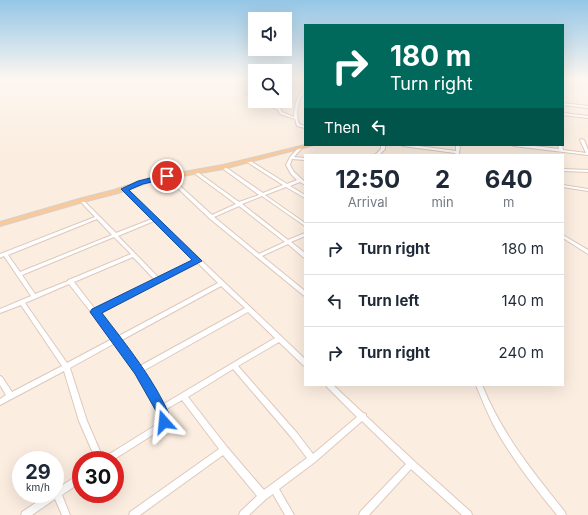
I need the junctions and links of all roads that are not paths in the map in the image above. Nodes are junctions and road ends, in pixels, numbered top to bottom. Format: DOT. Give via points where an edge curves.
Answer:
graph roads {
  1 [pos="298,103"];
  2 [pos="564,104"];
  3 [pos="588,106"];
  4 [pos="278,109"];
  5 [pos="564,114"];
  6 [pos="588,117"];
  7 [pos="295,118"];
  8 [pos="304,127"];
  9 [pos="582,140"];
  10 [pos="307,146"];
  11 [pos="383,146"];
  12 [pos="409,146"];
  13 [pos="525,146"];
  14 [pos="560,146"];
  15 [pos="300,148"];
  16 [pos="561,151"];
  17 [pos="457,153"];
  18 [pos="378,154"];
  19 [pos="588,154"];
  20 [pos="291,158"];
  21 [pos="304,159"];
  22 [pos="248,161"];
  23 [pos="223,167"];
  24 [pos="564,170"];
  25 [pos="588,171"];
  26 [pos="196,172"];
  27 [pos="167,176"];
  28 [pos="300,180"];
  29 [pos="304,183"];
  30 [pos="285,186"];
  31 [pos="564,186"];
  32 [pos="124,189"];
  33 [pos="588,190"];
  34 [pos="262,194"];
  35 [pos="304,196"];
  36 [pos="81,200"];
  37 [pos="239,204"];
  38 [pos="211,217"];
  39 [pos="98,218"];
  40 [pos="155,220"];
  41 [pos="0,224"];
  42 [pos="304,224"];
  43 [pos="304,234"];
  44 [pos="115,236"];
  45 [pos="564,237"];
  46 [pos="288,242"];
  47 [pos="588,252"];
  48 [pos="2,255"];
  49 [pos="134,255"];
  50 [pos="260,255"];
  51 [pos="304,255"];
  52 [pos="198,261"];
  53 [pos="19,274"];
  54 [pos="158,280"];
  55 [pos="70,281"];
  56 [pos="222,283"];
  57 [pos="304,293"];
  58 [pos="34,296"];
  59 [pos="22,302"];
  60 [pos="248,309"];
  61 [pos="0,311"];
  62 [pos="95,312"];
  63 [pos="115,339"];
  64 [pos="279,339"];
  65 [pos="304,362"];
  66 [pos="66,366"];
  67 [pos="234,366"];
  68 [pos="139,370"];
  69 [pos="0,378"];
  70 [pos="330,386"];
  71 [pos="480,386"];
  72 [pos="10,396"];
  73 [pos="184,397"];
  74 [pos="0,402"];
  75 [pos="161,409"];
  76 [pos="363,416"];
  77 [pos="224,450"];
  78 [pos="96,451"];
  79 [pos="120,451"];
  80 [pos="312,459"];
  81 [pos="411,464"];
  82 [pos="274,488"];
  83 [pos="263,496"];
  84 [pos="42,503"];
  85 [pos="61,503"];
  86 [pos="25,515"];
  87 [pos="66,515"];
  88 [pos="133,515"];
  89 [pos="243,515"];
  90 [pos="290,515"];
  91 [pos="363,515"];
  92 [pos="468,515"];
  93 [pos="562,515"];
  1 -- 7 [label="street"];
  2 -- 3 [label="street"];
  4 -- 7 [label="street" via="281,113"];
  5 -- 6 [label="street"];
  7 -- 8 [label="street" via="298,125"];
  9 -- 19 [label="street"];
  10 -- 15 [label="main road"];
  11 -- 18 [label="street"];
  12 -- 17 [label="street"];
  13 -- 16 [label="street"];
  14 -- 16 [label="street"];
  15 -- 20 [label="street"];
  15 -- 22 [label="main road"];
  16 -- 19 [label="street"];
  20 -- 21 [label="street"];
  20 -- 28 [label="street" via="289,169"];
  22 -- 23 [label="main road"];
  22 -- 30 [label="street"];
  23 -- 26 [label="main road"];
  23 -- 34 [label="street"];
  24 -- 25 [label="street"];
  26 -- 27 [label="main road"];
  26 -- 37 [label="street"];
  27 -- 32 [label="main road" via="140,182"];
  27 -- 38 [label="street"];
  28 -- 29 [label="street"];
  28 -- 30 [label="street"];
  30 -- 34 [label="street"];
  30 -- 35 [label="street"];
  31 -- 33 [label="street"];
  32 -- 36 [label="main road"];
  32 -- 40 [label="street"];
  34 -- 37 [label="street"];
  34 -- 42 [label="street"];
  36 -- 39 [label="street"];
  36 -- 41 [label="main road"];
  37 -- 38 [label="street"];
  37 -- 46 [label="street"];
  38 -- 50 [label="street"];
  39 -- 44 [label="street"];
  39 -- 48 [label="street"];
  40 -- 44 [label="street"];
  40 -- 52 [label="street"];
  43 -- 46 [label="street"];
  44 -- 49 [label="street"];
  44 -- 53 [label="street"];
  45 -- 47 [label="street"];
  46 -- 50 [label="street"];
  46 -- 51 [label="street"];
  48 -- 53 [label="street"];
  49 -- 54 [label="street"];
  49 -- 55 [label="street"];
  50 -- 57 [label="street"];
  52 -- 54 [label="street"];
  52 -- 56 [label="street"];
  53 -- 58 [label="street"];
  54 -- 62 [label="street"];
  55 -- 58 [label="street"];
  55 -- 62 [label="street"];
  56 -- 60 [label="street"];
  56 -- 63 [label="street"];
  58 -- 59 [label="street"];
  59 -- 61 [label="street"];
  59 -- 66 [label="street"];
  60 -- 64 [label="street"];
  60 -- 68 [label="street"];
  62 -- 63 [label="street"];
  63 -- 66 [label="street"];
  63 -- 68 [label="street"];
  64 -- 65 [label="street"];
  64 -- 67 [label="street"];
  66 -- 72 [label="street"];
  66 -- 78 [label="street" via="83,421"];
  67 -- 73 [label="street"];
  67 -- 80 [label="street"];
  68 -- 75 [label="street"];
  69 -- 72 [label="street"];
  70 -- 76 [label="street"];
  71 -- 93 [label="street" via="484,399 524,465"];
  72 -- 74 [label="street"];
  73 -- 75 [label="street"];
  73 -- 77 [label="street"];
  75 -- 79 [label="street" via="165,418 159,427"];
  76 -- 80 [label="street"];
  76 -- 81 [label="street"];
  77 -- 83 [label="street"];
  77 -- 88 [label="street"];
  80 -- 82 [label="street"];
  81 -- 91 [label="street"];
  81 -- 92 [label="street"];
  82 -- 83 [label="street"];
  82 -- 90 [label="street"];
  83 -- 89 [label="street"];
  84 -- 86 [label="street"];
  85 -- 87 [label="street"];
}
